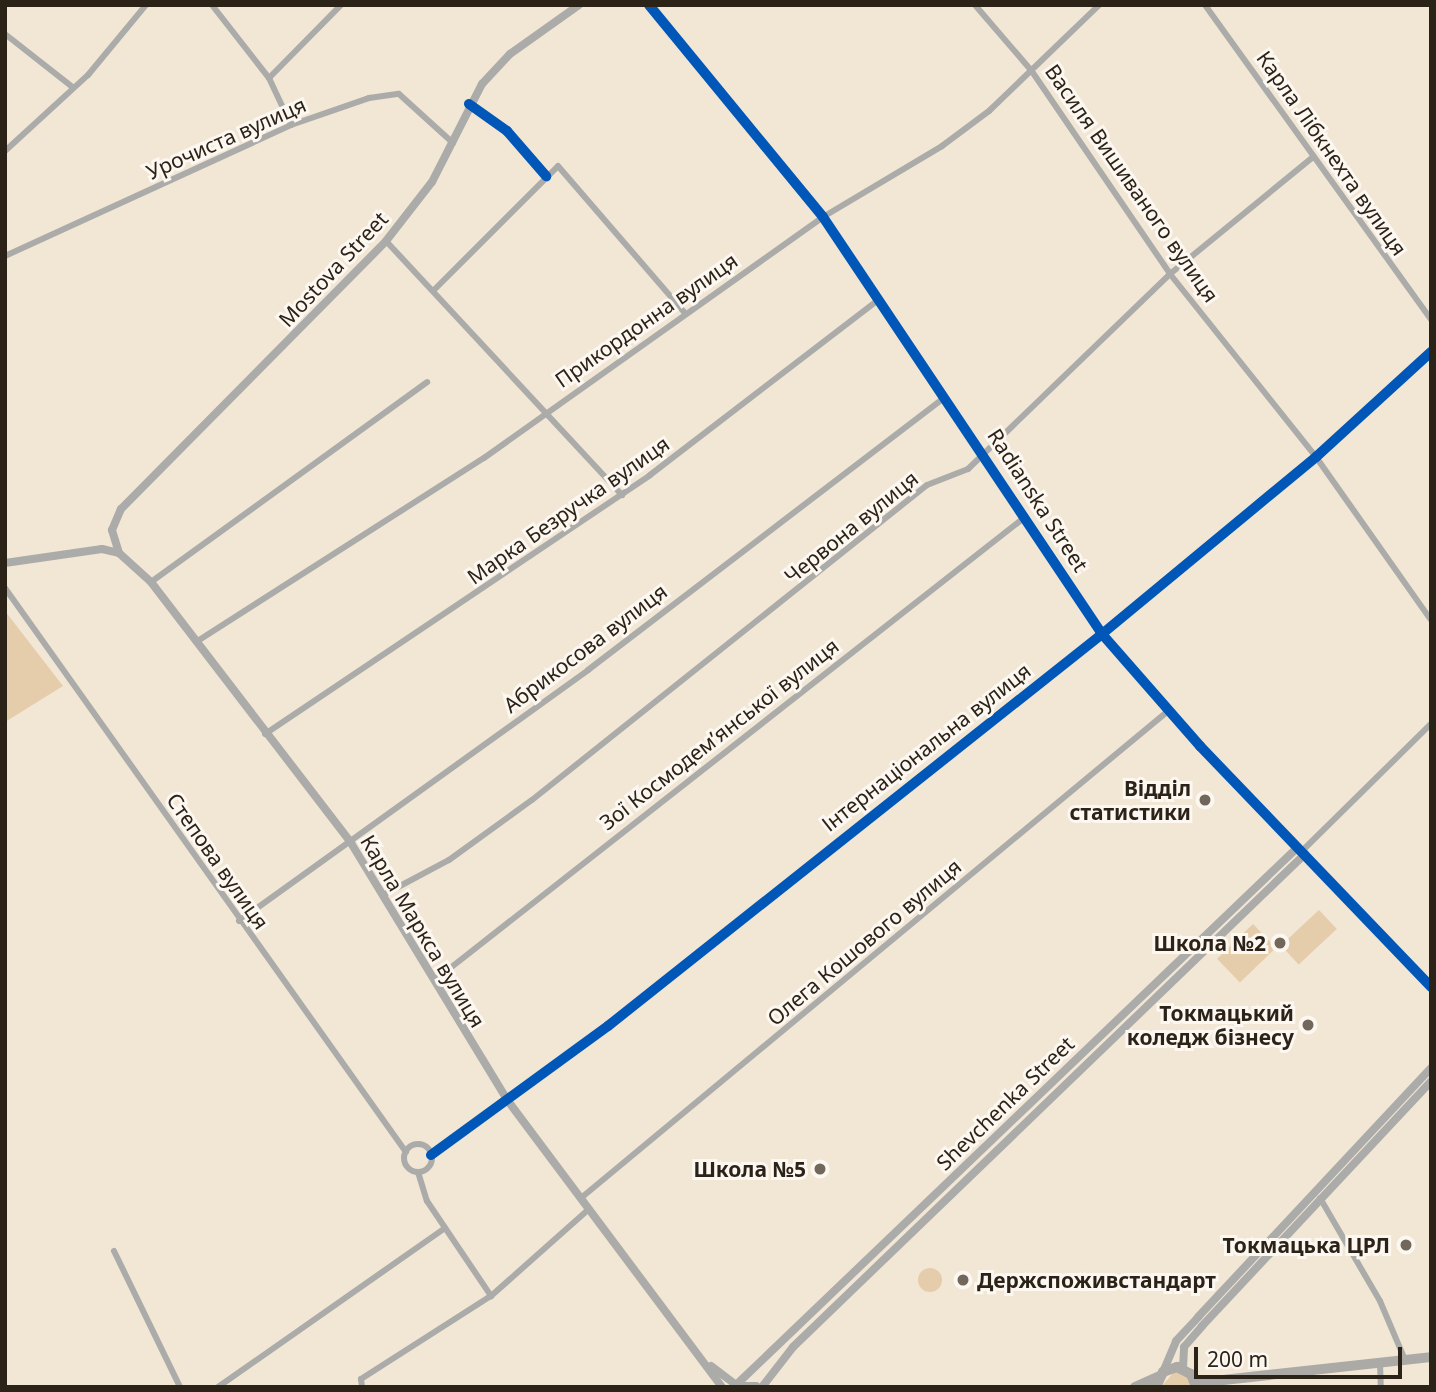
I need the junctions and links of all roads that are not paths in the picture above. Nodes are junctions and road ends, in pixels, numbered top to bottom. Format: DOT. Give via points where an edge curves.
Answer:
graph roads {
  1 [pos="146,5"];
  2 [pos="212,5"];
  3 [pos="341,5"];
  4 [pos="579,5"];
  5 [pos="649,5"];
  6 [pos="975,5"];
  7 [pos="1099,5"];
  8 [pos="1205,5"];
  9 [pos="5,34"];
  10 [pos="1031,71"];
  11 [pos="270,78"];
  12 [pos="71,86"];
  13 [pos="291,125"];
  14 [pos="453,143"];
  15 [pos="5,151"];
  16 [pos="1313,157"];
  17 [pos="823,217"];
  18 [pos="386,242"];
  19 [pos="5,256"];
  20 [pos="1170,274"];
  21 [pos="434,290"];
  22 [pos="879,299"];
  23 [pos="685,313"];
  24 [pos="1431,320"];
  25 [pos="1431,352"];
  26 [pos="427,382"];
  27 [pos="947,396"];
  28 [pos="549,410"];
  29 [pos="986,455"];
  30 [pos="1317,457"];
  31 [pos="622,495"];
  32 [pos="1026,517"];
  33 [pos="119,553"];
  34 [pos="5,563"];
  35 [pos="151,582"];
  36 [pos="5,588"];
  37 [pos="1431,620"];
  38 [pos="1102,634"];
  39 [pos="196,642"];
  40 [pos="1168,711"];
  41 [pos="1431,724"];
  42 [pos="265,734"];
  43 [pos="351,843"];
  44 [pos="1302,851"];
  45 [pos="386,894"];
  46 [pos="239,921"];
  47 [pos="435,981"];
  48 [pos="1431,987"];
  49 [pos="1088,1048"];
  50 [pos="1096,1055"];
  51 [pos="1431,1068"];
  52 [pos="1431,1081"];
  53 [pos="509,1101"];
  54 [pos="406,1152"];
  55 [pos="431,1155"];
  56 [pos="418,1172"];
  57 [pos="934,1196"];
  58 [pos="581,1198"];
  59 [pos="1320,1198"];
  60 [pos="941,1204"];
  61 [pos="589,1209"];
  62 [pos="445,1228"];
  63 [pos="1280,1235"];
  64 [pos="114,1251"];
  65 [pos="491,1296"];
  66 [pos="1431,1357"];
  67 [pos="1405,1360"];
  68 [pos="706,1362"];
  69 [pos="1380,1364"];
  70 [pos="1182,1368"];
  71 [pos="1160,1378"];
  72 [pos="1235,1381"];
  73 [pos="1196,1385"];
  74 [pos="735,1386"];
  75 [pos="180,1387"];
  76 [pos="218,1387"];
  77 [pos="362,1387"];
  78 [pos="722,1387"];
  79 [pos="756,1387"];
  80 [pos="762,1387"];
  81 [pos="1135,1387"];
  82 [pos="1219,1387"];
  83 [pos="1381,1387"];
  1 -- 12 [label="street" via="88,75"];
  2 -- 11 [label="street"];
  3 -- 11 [label="street"];
  4 -- 14 [label="street, Mostova Street" via="510,54 482,84"];
  5 -- 17 [label="street, Radianska Street"];
  6 -- 10 [label="street, Василя Вишиваного вулиця"];
  7 -- 10 [label="street, Прикордонна вулиця"];
  8 -- 16 [label="street, Карла Лібкнехта вулиця"];
  9 -- 12 [label="street"];
  10 -- 17 [label="street, Прикордонна вулиця" via="942,146"];
  10 -- 20 [label="street, Василя Вишиваного вулиця"];
  11 -- 13 [label="street"];
  12 -- 15 [label="street"];
  13 -- 14 [label="street, Урочиста вулиця" via="399,94"];
  13 -- 19 [label="street, Урочиста вулиця"];
  14 -- 18 [label="street, Mostova Street"];
  16 -- 20 [label="street, Червона вулиця"];
  16 -- 24 [label="street, Карла Лібкнехта вулиця"];
  17 -- 22 [label="street, Radianska Street"];
  17 -- 23 [label="street, Прикордонна вулиця"];
  18 -- 21 [label="street"];
  18 -- 33 [label="street, Mostova Street" via="121,509 112,530"];
  20 -- 29 [label="street, Червона вулиця"];
  20 -- 30 [label="street, Василя Вишиваного вулиця"];
  21 -- 23 [label="street" via="558,166"];
  21 -- 28 [label="street"];
  22 -- 27 [label="street, Radianska Street"];
  22 -- 31 [label="street, Марка Безручка вулиця"];
  23 -- 28 [label="street, Прикордонна вулиця"];
  25 -- 30 [label="street, Інтернаціональна вулиця"];
  26 -- 35 [label="street"];
  27 -- 29 [label="street, Radianska Street"];
  27 -- 43 [label="street, Абрикосова вулиця"];
  28 -- 31 [label="street"];
  28 -- 39 [label="street, Прикордонна вулиця"];
  29 -- 32 [label="street, Radianska Street"];
  29 -- 45 [label="street, Червона вулиця" via="950,480 926,485 522,807 449,860"];
  30 -- 37 [label="street, Василя Вишиваного вулиця"];
  30 -- 38 [label="street, Інтернаціональна вулиця"];
  31 -- 42 [label="street, Марка Безручка вулиця"];
  32 -- 38 [label="street, Radianska Street"];
  32 -- 47 [label="street, Зої Космодем’янської вулиця"];
  33 -- 34 [label="street" via="83,550"];
  33 -- 35 [label="street, Карла Маркса вулиця"];
  35 -- 39 [label="street, Карла Маркса вулиця"];
  36 -- 46 [label="street, Степова вулиця"];
  38 -- 40 [label="street, Radianska Street"];
  38 -- 53 [label="street, Інтернаціональна вулиця"];
  39 -- 42 [label="street, Карла Маркса вулиця"];
  40 -- 44 [label="street, Radianska Street"];
  40 -- 58 [label="street, Олега Кошового вулиця"];
  41 -- 44 [label="street, Shevchenka Street"];
  42 -- 43 [label="street, Карла Маркса вулиця"];
  43 -- 45 [label="street, Карла Маркса вулиця"];
  43 -- 46 [label="street, Абрикосова вулиця"];
  44 -- 48 [label="street, Radianska Street"];
  44 -- 49 [label="street, Shevchenka Street"];
  44 -- 50 [label="street, Shevchenka Street"];
  45 -- 47 [label="street, Карла Маркса вулиця"];
  46 -- 54 [label="street, Степова вулиця"];
  47 -- 53 [label="street, Карла Маркса вулиця"];
  49 -- 50 [label="street"];
  49 -- 57 [label="street, Shevchenka Street"];
  50 -- 60 [label="street, Shevchenka Street"];
  51 -- 63 [label="street"];
  52 -- 59 [label="street"];
  53 -- 55 [label="street, Інтернаціональна вулиця"];
  53 -- 58 [label="street, Карла Маркса вулиця"];
  54 -- 55 [label="street" via="417,1144"];
  54 -- 56 [label="street" via="406,1166"];
  55 -- 56 [label="street" via="429,1167"];
  56 -- 62 [label="street"];
  57 -- 60 [label="street"];
  57 -- 74 [label="street, Shevchenka Street"];
  58 -- 61 [label="street, Карла Маркса вулиця"];
  59 -- 63 [label="street"];
  59 -- 67 [label="street" via="1380,1301"];
  60 -- 80 [label="street, Shevchenka Street" via="793,1347"];
  61 -- 65 [label="street"];
  61 -- 68 [label="street, Карла Маркса вулиця"];
  62 -- 65 [label="street"];
  62 -- 76 [label="street"];
  63 -- 70 [label="street" via="1184,1348"];
  63 -- 71 [label="street" via="1176,1341"];
  64 -- 75 [label="street"];
  65 -- 77 [label="street" via="361,1380"];
  66 -- 67 [label="main road"];
  67 -- 69 [label="main road"];
  68 -- 74 [label="street, Карла Маркса вулиця"];
  68 -- 78 [label="street, Карла Маркса вулиця"];
  69 -- 72 [label="main road"];
  69 -- 83 [label="street"];
  70 -- 71 [label="main road"];
  70 -- 73 [label="main road"];
  71 -- 81 [label="main road"];
  72 -- 73 [label="main road"];
  72 -- 82 [label="main road"];
  74 -- 79 [label="main road"];
}
